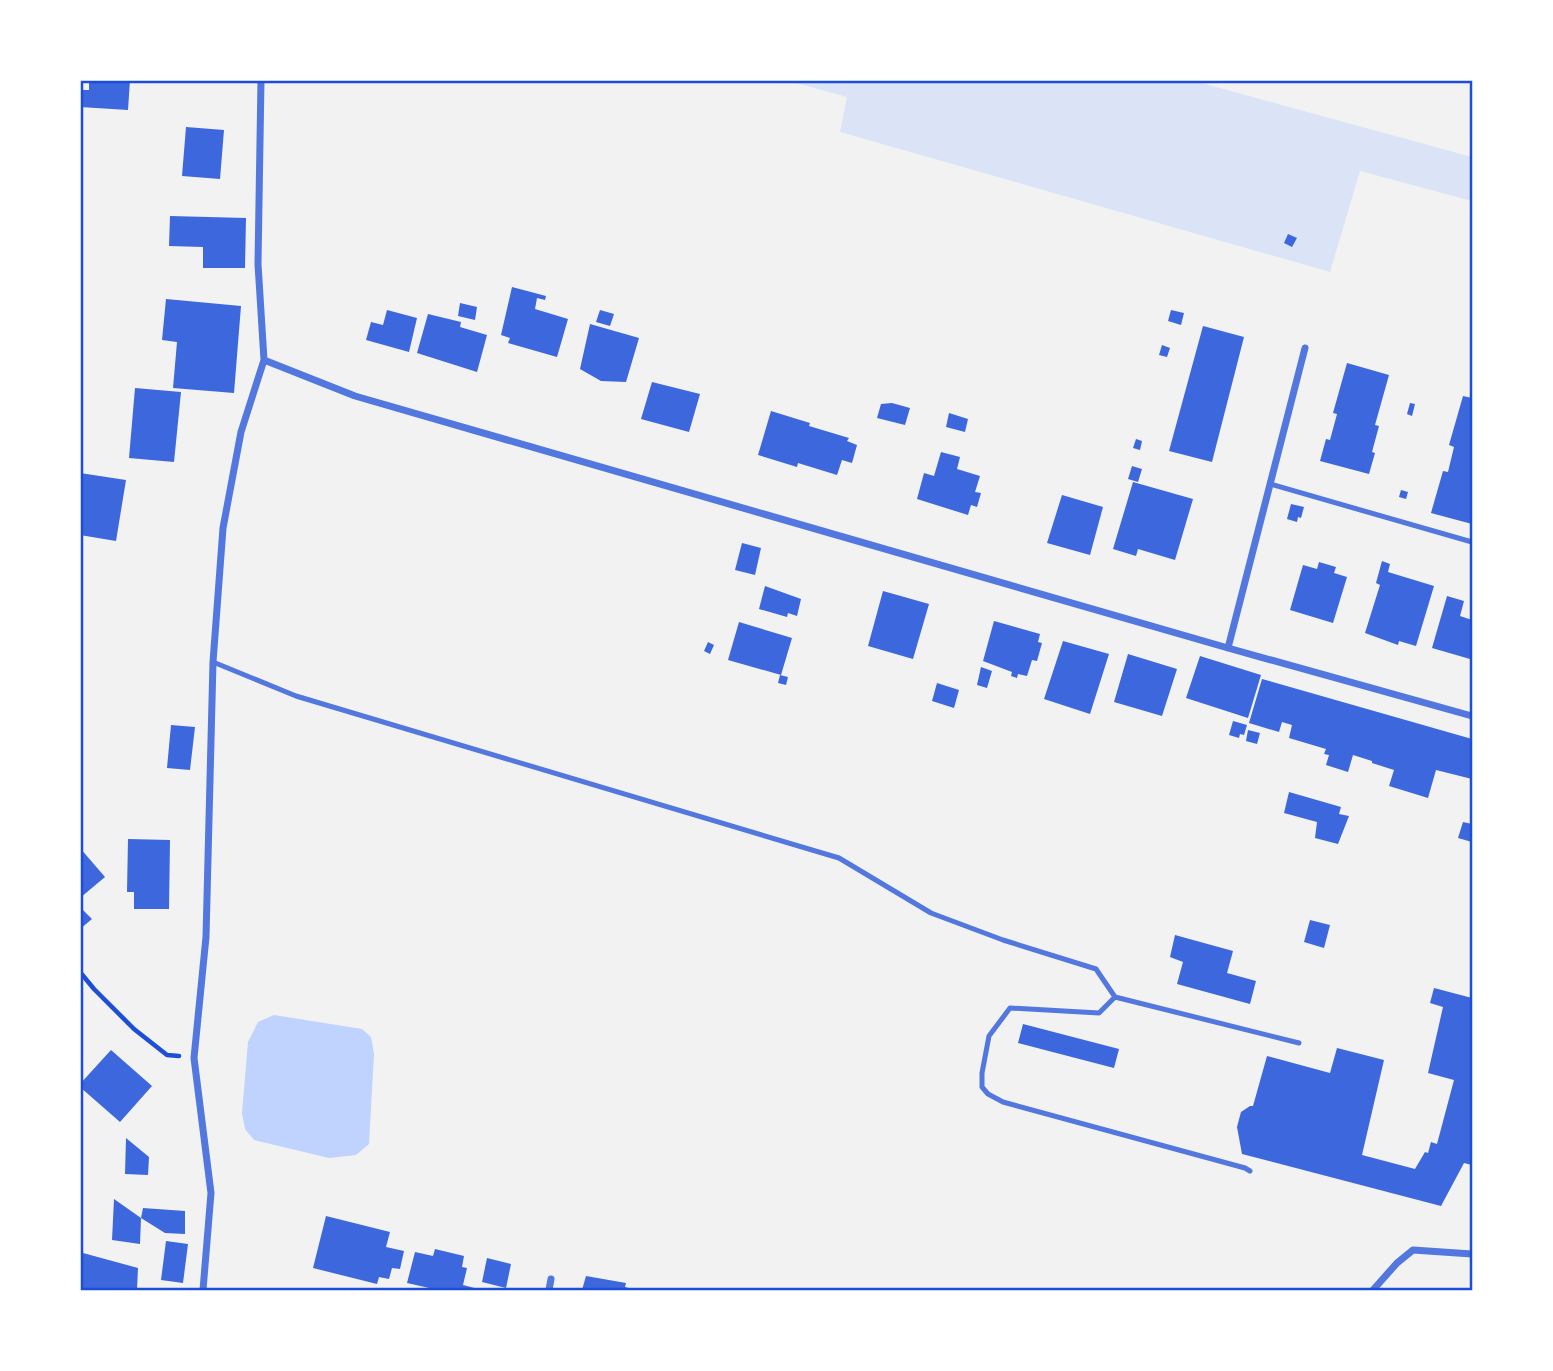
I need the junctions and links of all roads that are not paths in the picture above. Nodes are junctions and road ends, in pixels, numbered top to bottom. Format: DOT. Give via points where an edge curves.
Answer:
graph roads {
  1 [pos="261,80"];
  2 [pos="1305,348"];
  3 [pos="264,360"];
  4 [pos="1270,484"];
  5 [pos="1472,542"];
  6 [pos="1228,648"];
  7 [pos="214,662"];
  8 [pos="1472,716"];
  9 [pos="1115,997"];
  10 [pos="1299,1043"];
  11 [pos="1250,1171"];
  12 [pos="1472,1254"];
  13 [pos="551,1279"];
  14 [pos="203,1290"];
  15 [pos="549,1290"];
  16 [pos="1373,1290"];
  1 -- 3 [label="street" via="258,264"];
  2 -- 4 [label="street"];
  3 -- 6 [label="street" via="355,396"];
  3 -- 7 [label="street" via="242,432 223,528"];
  4 -- 5 [label="lane"];
  4 -- 6 [label="street"];
  6 -- 8 [label="street"];
  7 -- 9 [label="lane" via="296,696 839,858 931,914 1096,969"];
  7 -- 14 [label="street" via="206,937 194,1058 211,1194"];
  9 -- 10 [label="lane"];
  9 -- 11 [label="lane" via="1099,1013 1010,1008 989,1036 982,1087 1003,1102"];
  12 -- 16 [label="street" via="1413,1250"];
  13 -- 15 [label="street"];
}
